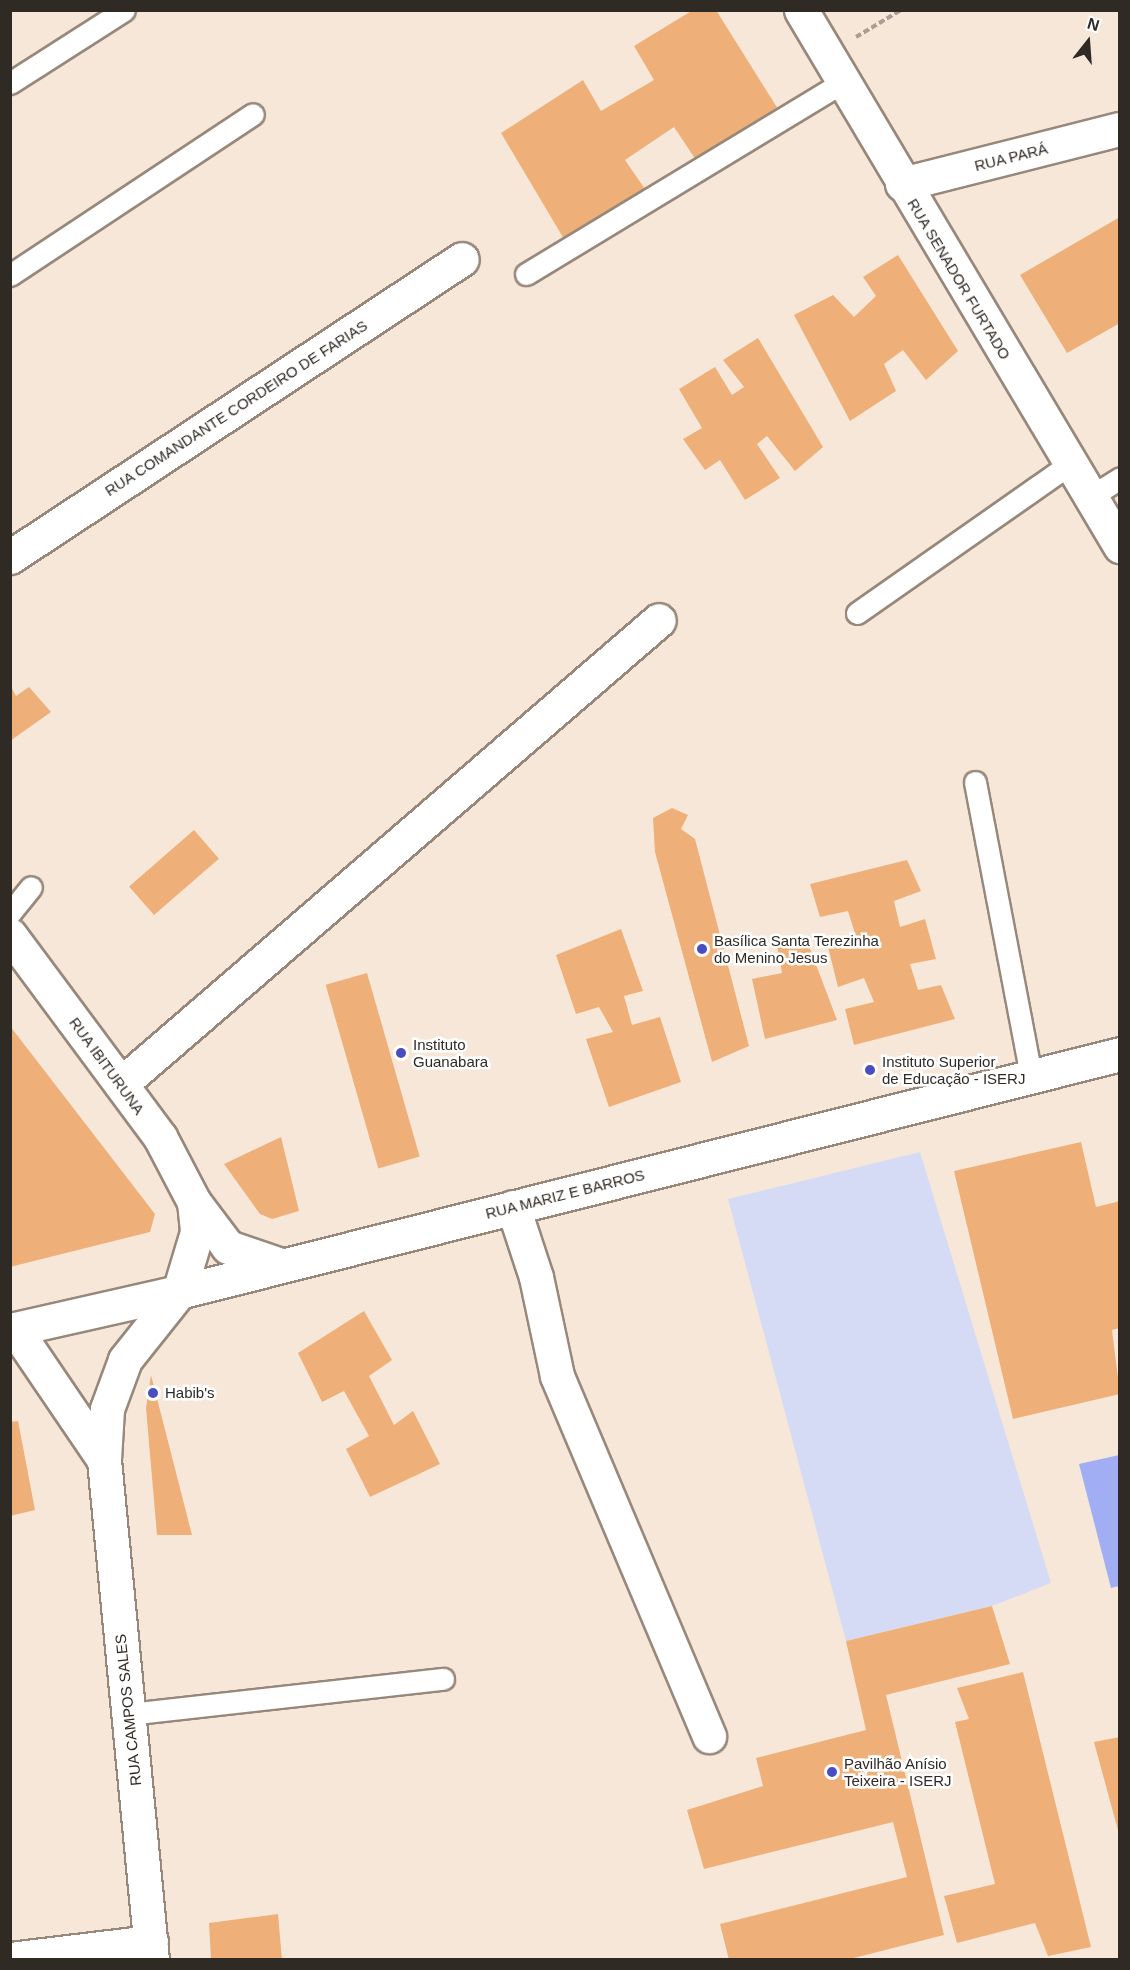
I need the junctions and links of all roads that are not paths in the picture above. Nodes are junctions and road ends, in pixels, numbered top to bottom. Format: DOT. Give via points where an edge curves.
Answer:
graph roads {
  1 [pos="124,10"];
  2 [pos="801,10"];
  3 [pos="843,82"];
  4 [pos="10,83"];
  5 [pos="253,114"];
  6 [pos="1119,129"];
  7 [pos="902,184"];
  8 [pos="462,260"];
  9 [pos="526,274"];
  10 [pos="10,275"];
  11 [pos="1070,464"];
  12 [pos="1119,478"];
  13 [pos="1090,497"];
  14 [pos="1119,546"];
  15 [pos="10,557"];
  16 [pos="857,613"];
  17 [pos="659,620"];
  18 [pos="975,782"];
  19 [pos="31,887"];
  20 [pos="10,913"];
  21 [pos="10,935"];
  22 [pos="1119,1054"];
  23 [pos="1031,1076"];
  24 [pos="121,1084"];
  25 [pos="194,1202"];
  26 [pos="513,1207"];
  27 [pos="281,1265"];
  28 [pos="179,1293"];
  29 [pos="13,1329"];
  30 [pos="104,1460"];
  31 [pos="442,1678"];
  32 [pos="129,1714"];
  33 [pos="709,1736"];
  34 [pos="152,1951"];
  35 [pos="10,1959"];
  1 -- 4 [label="lane"];
  2 -- 3 [label="street, RUA SENADOR FURTADO"];
  3 -- 7 [label="street, RUA SENADOR FURTADO"];
  3 -- 9 [label="lane"];
  5 -- 10 [label="lane"];
  6 -- 7 [label="street, RUA PARÁ"];
  7 -- 11 [label="street, RUA SENADOR FURTADO"];
  8 -- 15 [label="street, RUA COMANDANTE CORDEIRO DE FARIAS"];
  11 -- 13 [label="street, RUA SENADOR FURTADO"];
  11 -- 16 [label="lane"];
  12 -- 13 [label="lane"];
  13 -- 14 [label="street, RUA SENADOR FURTADO"];
  17 -- 24 [label="street"];
  18 -- 23 [label="lane"];
  19 -- 20 [label="lane"];
  21 -- 24 [label="street, RUA IBITURUNA"];
  22 -- 23 [label="street, RUA MARIZ E BARROS"];
  23 -- 26 [label="street, RUA MARIZ E BARROS"];
  24 -- 25 [label="street, RUA IBITURUNA" via="160,1137"];
  25 -- 27 [label="street, RUA IBITURUNA" via="228,1247"];
  25 -- 28 [label="street, RUA IBITURUNA" via="197,1232"];
  26 -- 27 [label="street, RUA MARIZ E BARROS"];
  26 -- 33 [label="street" via="536,1277 557,1376"];
  27 -- 28 [label="street, RUA MARIZ E BARROS"];
  28 -- 29 [label="street, RUA MARIZ E BARROS"];
  28 -- 30 [label="street, RUA CAMPOS SALES" via="125,1360 108,1409"];
  29 -- 30 [label="street, RUA CAMPOS SALES"];
  30 -- 32 [label="street, RUA CAMPOS SALES"];
  31 -- 32 [label="lane"];
  32 -- 34 [label="street, RUA CAMPOS SALES"];
  34 -- 35 [label="street"];
}
